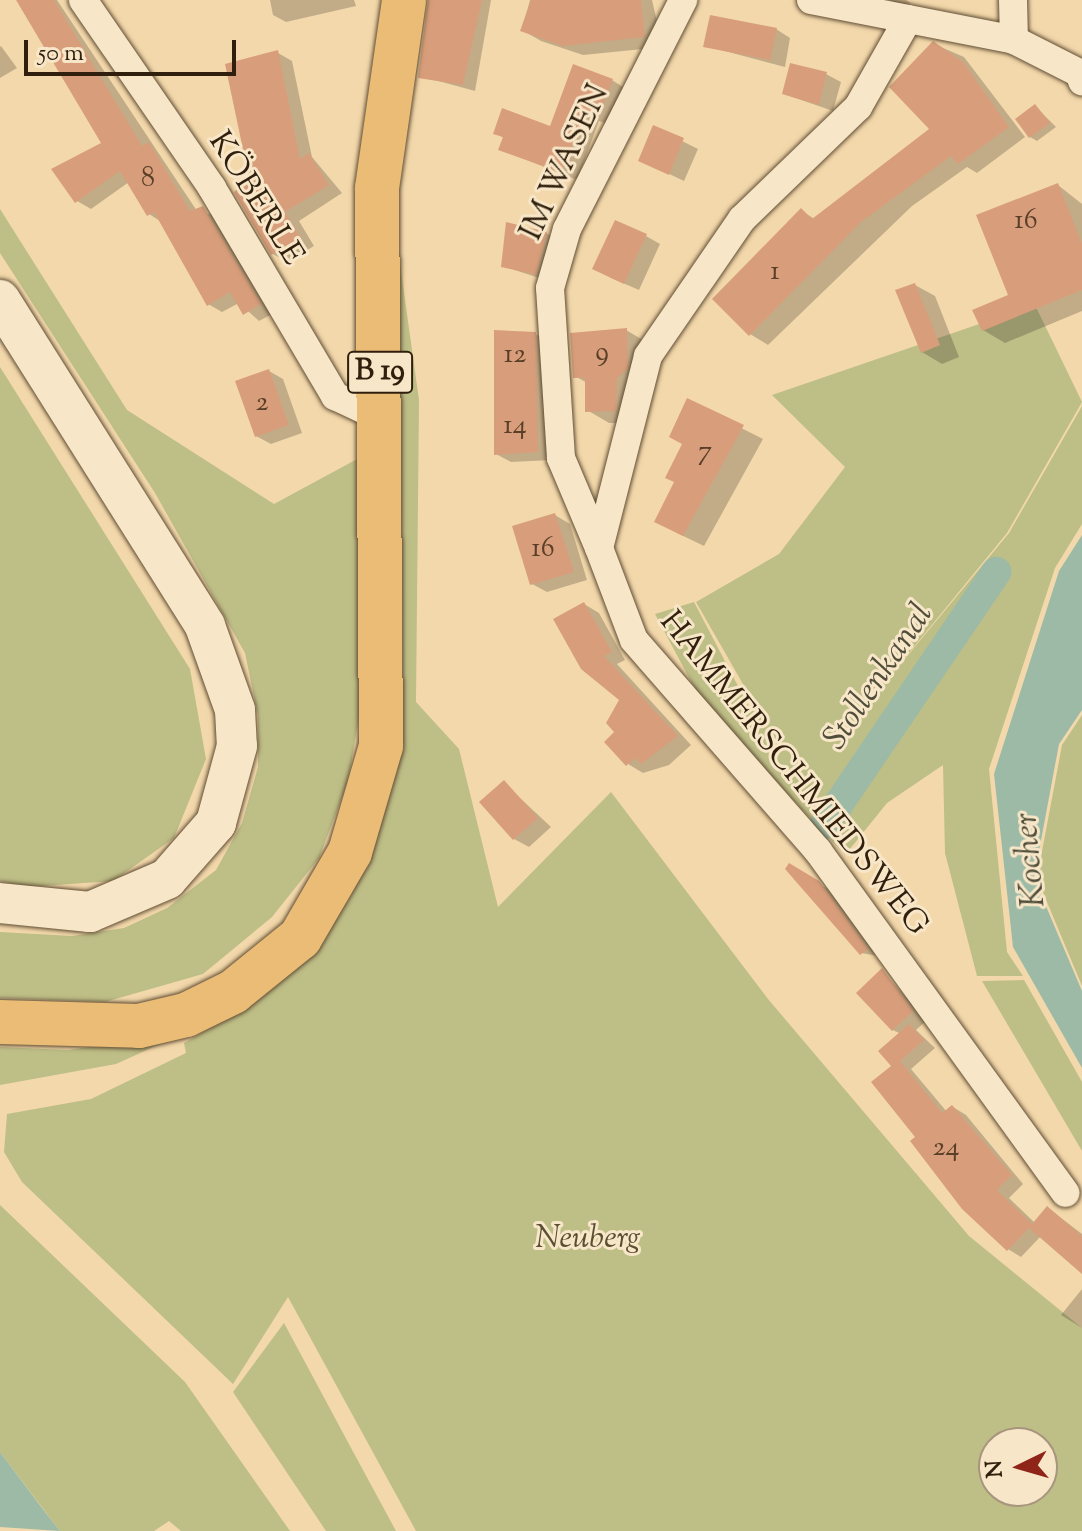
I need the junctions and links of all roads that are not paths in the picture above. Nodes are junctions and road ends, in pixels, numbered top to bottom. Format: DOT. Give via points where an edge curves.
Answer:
graph roads {
  1 [pos="83,0"];
  2 [pos="404,0"];
  3 [pos="683,0"];
  4 [pos="811,0"];
  5 [pos="1013,0"];
  6 [pos="908,19"];
  7 [pos="1014,40"];
  8 [pos="1081,74"];
  9 [pos="0,300"];
  10 [pos="382,418"];
  11 [pos="599,548"];
  12 [pos="0,903"];
  13 [pos="0,1022"];
  14 [pos="1066,1193"];
  1 -- 10 [label="street, KÖBERLE" via="212,188 335,396"];
  2 -- 10 [label="main road, B 19" via="377,188"];
  3 -- 11 [label="street, IM WASEN" via="567,229 550,288 561,458"];
  4 -- 6 [label="street" via="856,14"];
  5 -- 7 [label="street"];
  6 -- 7 [label="street"];
  6 -- 11 [label="street" via="858,107 742,219 648,356"];
  7 -- 8 [label="street"];
  9 -- 12 [label="main road" via="205,626 235,710 237,746 216,823 167,879 90,912"];
  10 -- 13 [label="main road, B 19" via="381,746 350,852 329,895 270,966 186,1015 139,1026"];
  11 -- 14 [label="street, HAMMERSCHMIEDSWEG" via="634,640 826,863"];
}
